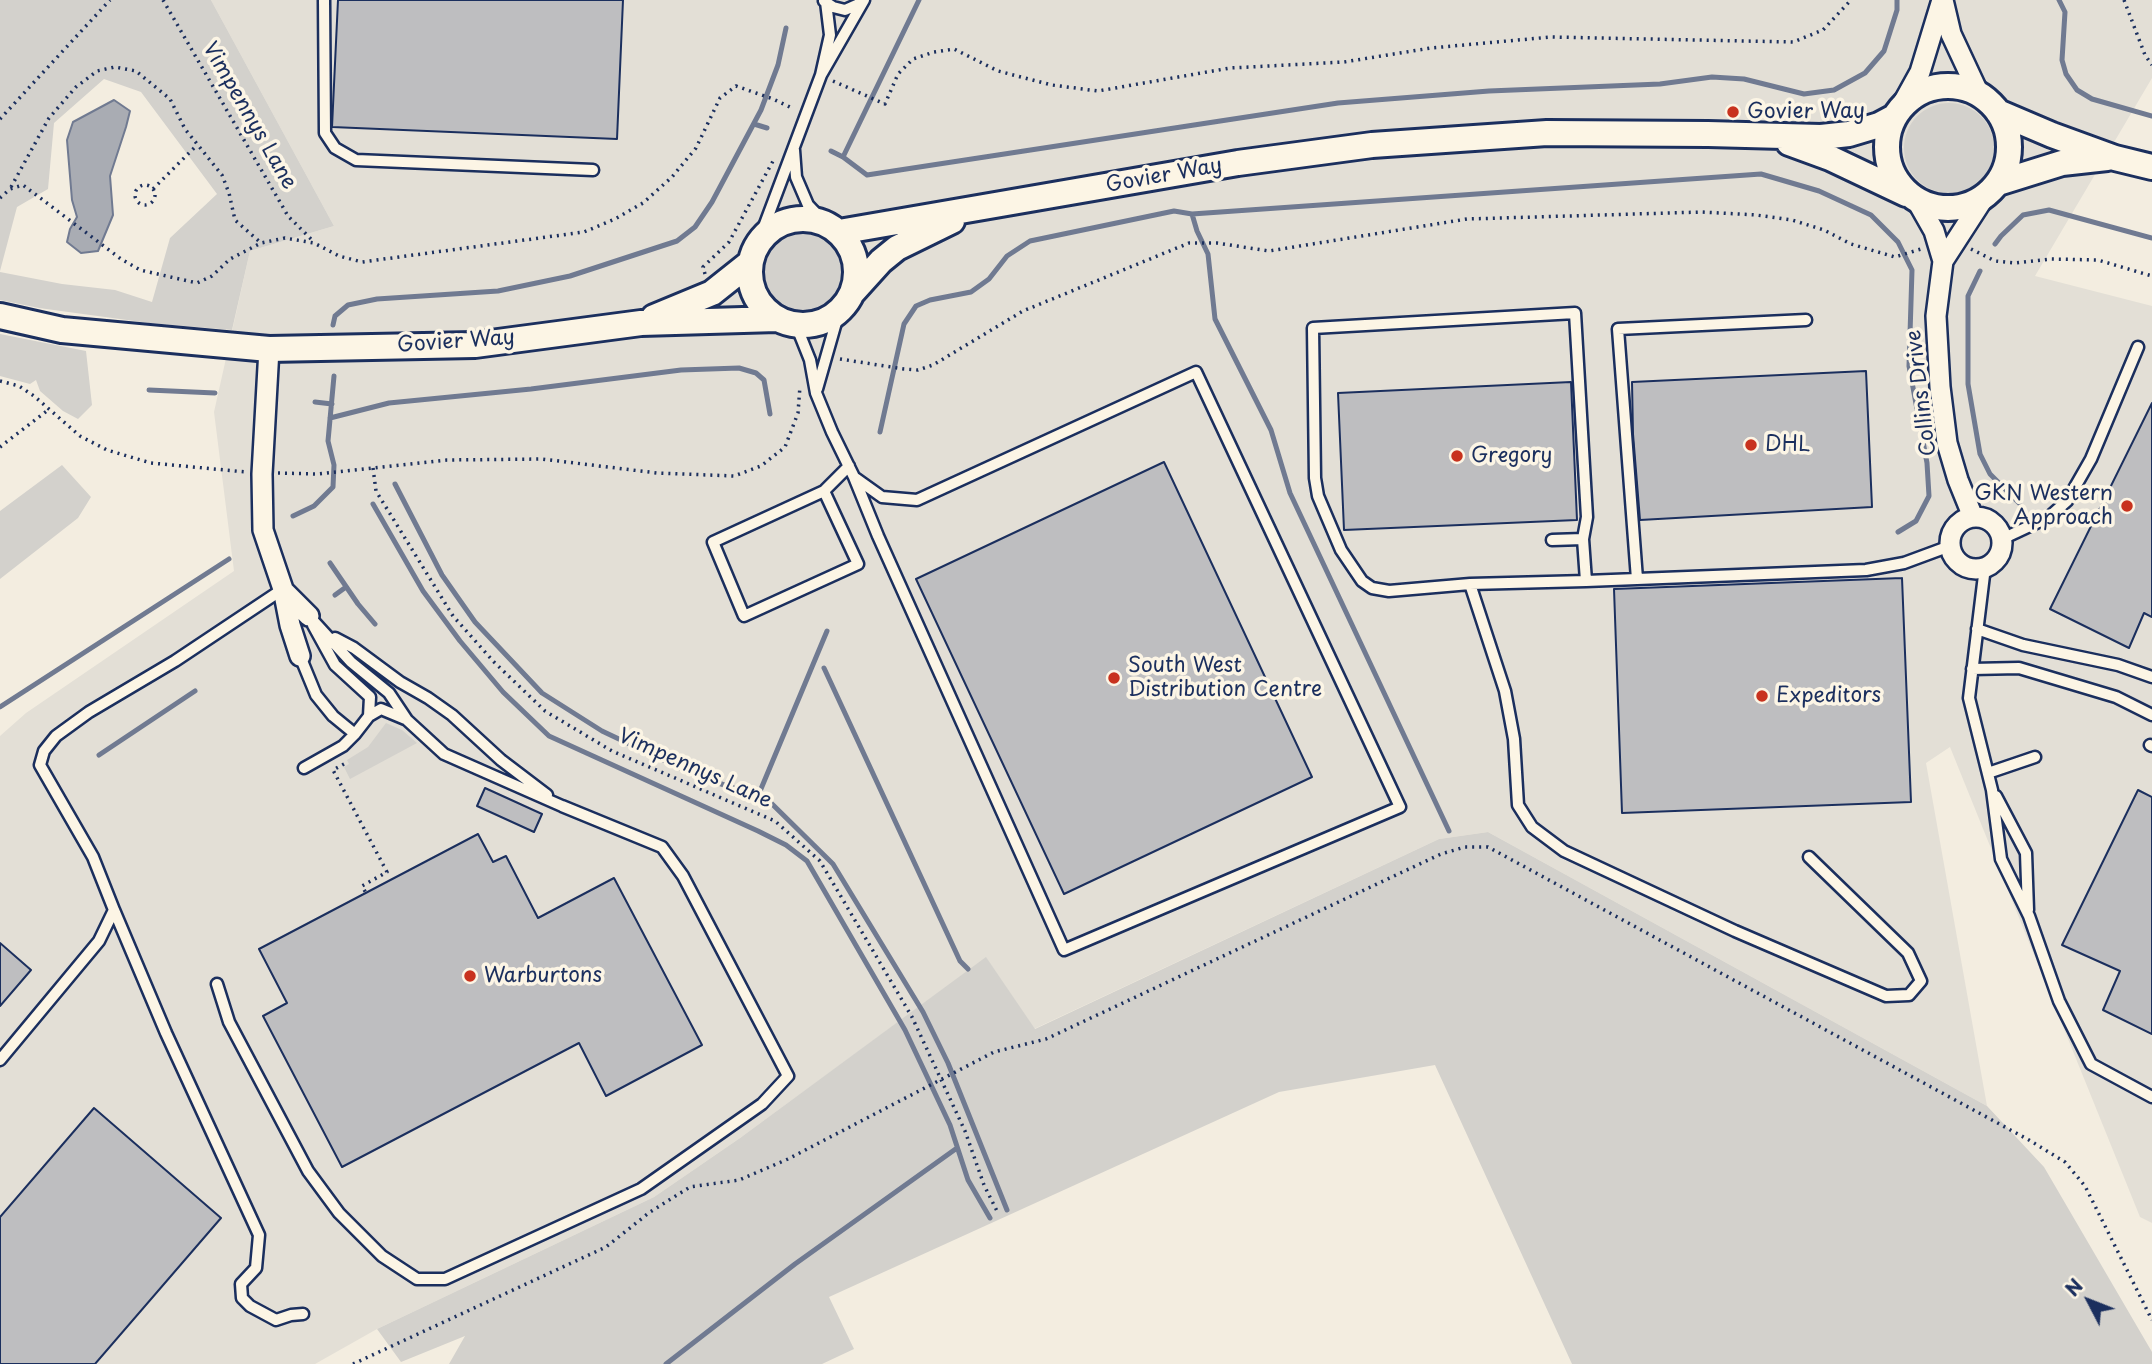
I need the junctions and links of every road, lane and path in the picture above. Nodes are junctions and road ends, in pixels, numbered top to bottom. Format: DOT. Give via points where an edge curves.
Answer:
graph roads {
  1 [pos="110,0"];
  2 [pos="163,0"];
  3 [pos="324,0"];
  4 [pos="864,0"];
  5 [pos="1851,0"];
  6 [pos="1942,0"];
  7 [pos="2124,0"];
  8 [pos="825,1"];
  9 [pos="2152,65"];
  10 [pos="821,75"];
  11 [pos="855,91"];
  12 [pos="1979,94"];
  13 [pos="772,99"];
  14 [pos="1998,112"];
  15 [pos="1897,113"];
  16 [pos="0,118"];
  17 [pos="1771,137"];
  18 [pos="197,145"];
  19 [pos="794,146"];
  20 [pos="2115,158"];
  21 [pos="2152,167"];
  22 [pos="593,170"];
  23 [pos="10,189"];
  24 [pos="153,189"];
  25 [pos="1991,190"];
  26 [pos="0,198"];
  27 [pos="1914,198"];
  28 [pos="977,208"];
  29 [pos="832,228"];
  30 [pos="261,243"];
  31 [pos="314,243"];
  32 [pos="1945,249"];
  33 [pos="754,255"];
  34 [pos="2152,276"];
  35 [pos="846,302"];
  36 [pos="0,316"];
  37 [pos="1807,320"];
  38 [pos="787,322"];
  39 [pos="641,323"];
  40 [pos="2138,347"];
  41 [pos="270,349"];
  42 [pos="827,357"];
  43 [pos="810,360"];
  44 [pos="0,382"];
  45 [pos="816,393"];
  46 [pos="48,410"];
  47 [pos="0,447"];
  48 [pos="849,466"];
  49 [pos="373,468"];
  50 [pos="261,474"];
  51 [pos="854,477"];
  52 [pos="824,491"];
  53 [pos="1973,517"];
  54 [pos="1583,539"];
  55 [pos="2001,539"];
  56 [pos="1552,540"];
  57 [pos="1950,546"];
  58 [pos="1984,567"];
  59 [pos="1637,579"];
  60 [pos="1586,581"];
  61 [pos="1470,584"];
  62 [pos="283,589"];
  63 [pos="309,617"];
  64 [pos="1977,629"];
  65 [pos="328,635"];
  66 [pos="300,656"];
  67 [pos="1972,668"];
  68 [pos="2152,677"];
  69 [pos="2152,715"];
  70 [pos="369,716"];
  71 [pos="407,720"];
  72 [pos="355,734"];
  73 [pos="2035,757"];
  74 [pos="344,764"];
  75 [pos="304,768"];
  76 [pos="1988,773"];
  77 [pos="1992,790"];
  78 [pos="562,806"];
  79 [pos="1808,858"];
  80 [pos="366,893"];
  81 [pos="114,910"];
  82 [pos="2029,916"];
  83 [pos="218,984"];
  84 [pos="0,1060"];
  85 [pos="940,1080"];
  86 [pos="2152,1097"];
  87 [pos="997,1211"];
  88 [pos="303,1314"];
  89 [pos="2152,1320"];
  90 [pos="353,1364"];
  1 -- 16 [label="path"];
  2 -- 31 [label="path, Vimpennys Lane" via="288,215"];
  3 -- 22 [label="lane" via="325,134 335,148 356,160"];
  4 -- 8 [label="lane" via="845,10"];
  4 -- 10 [label="lane"];
  5 -- 11 [label="path" via="1823,30 1793,42 1551,37 1344,62 1230,68 1098,91 998,71 954,48 913,59 898,74 885,104"];
  6 -- 12 [label="street" via="1951,34"];
  6 -- 15 [label="street" via="1920,72"];
  7 -- 9 [label="path"];
  8 -- 10 [label="lane" via="830,35"];
  10 -- 19 [label="lane"];
  12 -- 14 [label="street"];
  12 -- 15 [label="street" via="1945,86 1927,89"];
  13 -- 31 [label="path" via="736,86 720,98 696,148 672,177 643,203 584,232 362,262"];
  14 -- 20 [label="street"];
  14 -- 25 [label="street" via="2007,129 2009,148 2006,166"];
  15 -- 17 [label="street, Govier Way" via="1879,125 1849,134"];
  15 -- 27 [label="street" via="1886,150 1898,183"];
  17 -- 27 [label="street, Govier Way" via="1830,158"];
  17 -- 28 [label="street, Govier Way" via="1547,133 1371,145"];
  18 -- 23 [label="path" via="170,99 136,71 116,67 96,71 48,118"];
  18 -- 24 [label="path"];
  18 -- 30 [label="path" via="222,175 235,220"];
  19 -- 29 [label="lane" via="796,177 808,205"];
  19 -- 33 [label="lane"];
  20 -- 21 [label="street"];
  20 -- 25 [label="street" via="2062,163"];
  23 -- 26 [label="path"];
  23 -- 30 [label="path" via="23,185 140,270 197,283"];
  24 -- 24 [label="path" via="152,202 138,202 138,188"];
  25 -- 27 [label="street" via="1969,205 1952,209"];
  25 -- 32 [label="street, Collins Drive"];
  27 -- 32 [label="street"];
  28 -- 29 [label="street, Govier Way"];
  28 -- 35 [label="street, Govier Way" via="897,248"];
  29 -- 33 [label="street" via="810,219 793,220 766,235"];
  29 -- 35 [label="street" via="849,245 855,260 857,276"];
  30 -- 31 [label="path" via="285,238"];
  32 -- 34 [label="path" via="2014,263 2051,258 2098,260"];
  32 -- 42 [label="path" via="1895,257 1792,220 1702,212 1467,219 1269,251 1189,243 1023,311 918,370"];
  32 -- 53 [label="street, Collins Drive" via="1936,316 1940,387 1947,443"];
  33 -- 38 [label="street" via="750,279 755,295 764,309"];
  33 -- 39 [label="street, Govier Way" via="712,293"];
  35 -- 38 [label="street" via="826,321 811,325"];
  35 -- 42 [label="lane"];
  36 -- 41 [label="street, Govier Way" via="62,330"];
  37 -- 59 [label="lane" via="1618,330"];
  38 -- 39 [label="street, Govier Way"];
  38 -- 43 [label="lane"];
  39 -- 41 [label="street, Govier Way" via="475,345"];
  40 -- 55 [label="lane" via="2091,459 2067,501 2049,517"];
  41 -- 50 [label="street"];
  42 -- 45 [label="lane"];
  43 -- 45 [label="lane"];
  43 -- 49 [label="path" via="800,364 798,413 785,447 761,466 734,477 542,459 447,460"];
  44 -- 46 [label="path" via="19,386"];
  45 -- 48 [label="lane"];
  46 -- 47 [label="path"];
  46 -- 50 [label="path" via="80,436 107,450 151,463"];
  48 -- 51 [label="lane"];
  48 -- 52 [label="lane"];
  49 -- 50 [label="path"];
  49 -- 85 [label="path, Vimpennys Lane" via="376,491 453,616 545,711 612,751 775,821 820,862 912,1017"];
  50 -- 62 [label="street" via="263,530"];
  51 -- 51 [label="lane" via="882,497 917,500 1196,372 1400,807 1064,950"];
  52 -- 52 [label="lane" via="858,564 744,616 713,542"];
  53 -- 55 [label="street" via="1993,523"];
  53 -- 57 [label="street" via="1958,524"];
  54 -- 56 [label="lane"];
  54 -- 60 [label="lane"];
  54 -- 61 [label="lane" via="1587,517 1575,313 1313,328 1315,478 1341,550 1372,589"];
  55 -- 58 [label="street" via="1999,555"];
  57 -- 58 [label="street" via="1964,566"];
  57 -- 59 [label="lane" via="1903,564 1866,569"];
  58 -- 64 [label="lane"];
  59 -- 60 [label="lane"];
  60 -- 61 [label="lane"];
  61 -- 79 [label="lane" via="1505,691 1514,739 1518,805 1532,827 1564,851 1735,932 1886,996 1909,995 1921,981 1908,953"];
  62 -- 63 [label="street"];
  62 -- 66 [label="street"];
  62 -- 81 [label="lane" via="89,712 44,751 40,765 93,857"];
  63 -- 65 [label="lane"];
  63 -- 70 [label="lane" via="335,665 370,697"];
  64 -- 67 [label="lane"];
  64 -- 68 [label="lane"];
  65 -- 71 [label="lane" via="351,662 389,693"];
  65 -- 78 [label="lane" via="452,715"];
  66 -- 72 [label="lane" via="316,695"];
  67 -- 69 [label="lane" via="2019,668 2116,697"];
  67 -- 76 [label="lane" via="1969,698"];
  70 -- 71 [label="lane" via="381,709"];
  70 -- 72 [label="lane"];
  71 -- 78 [label="lane" via="444,754"];
  72 -- 75 [label="lane"];
  73 -- 76 [label="lane"];
  74 -- 80 [label="path" via="333,770 387,872 362,886"];
  76 -- 77 [label="lane"];
  77 -- 82 [label="lane" via="2001,859"];
  77 -- 82 [label="lane" via="2026,853"];
  78 -- 83 [label="lane" via="662,847 683,876 788,1076 762,1104 640,1189 445,1279 417,1279 382,1256 339,1213 308,1171 229,1022"];
  81 -- 84 [label="lane" via="99,941"];
  81 -- 88 [label="lane" via="260,1235 256,1268 241,1284 242,1298 276,1320"];
  82 -- 86 [label="lane" via="2059,1001 2091,1064"];
  85 -- 87 [label="path, Vimpennys Lane"];
  85 -- 89 [label="path" via="994,1052 1046,1039 1441,854 1488,847 2065,1162 2085,1186"];
  85 -- 90 [label="path" via="751,1175 690,1187 606,1247"];
}
